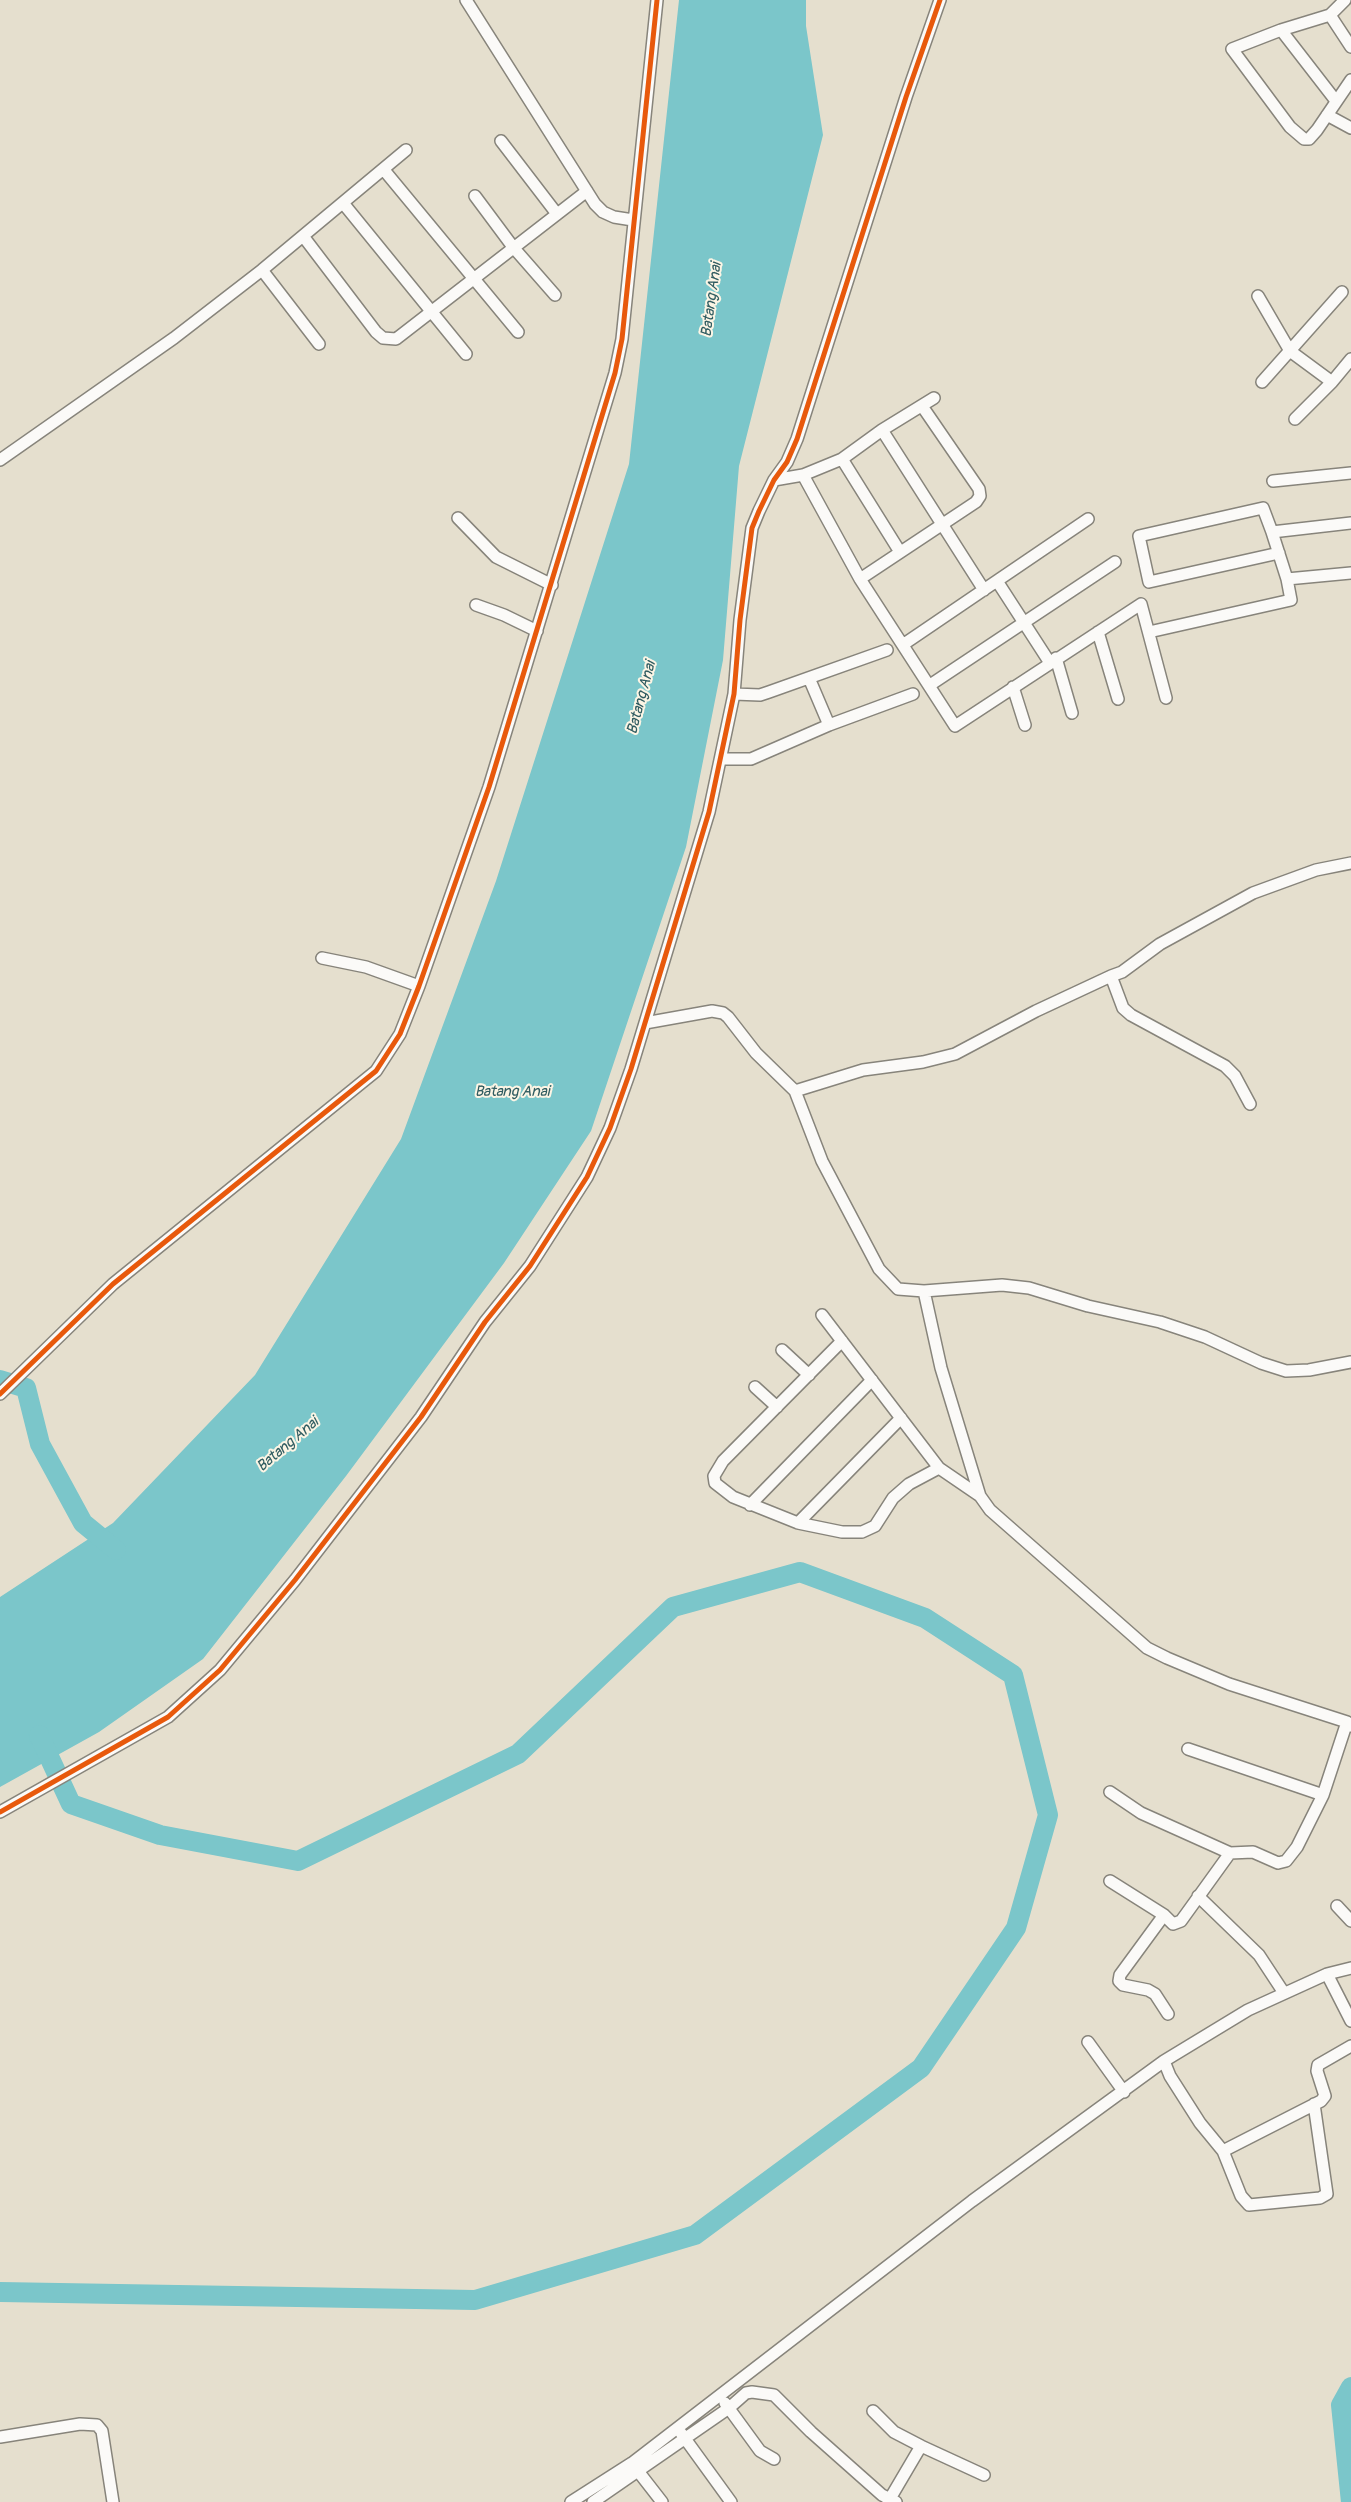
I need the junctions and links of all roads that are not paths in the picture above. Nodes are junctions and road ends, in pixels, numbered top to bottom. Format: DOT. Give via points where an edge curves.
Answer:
graph roads {
  1 [pos="466,0"];
  2 [pos="657,0"];
  3 [pos="940,0"];
  4 [pos="1345,0"];
  5 [pos="1330,14"];
  6 [pos="1281,30"];
  7 [pos="1351,46"];
  8 [pos="1351,80"];
  9 [pos="1336,102"];
  10 [pos="1327,115"];
  11 [pos="1351,128"];
  12 [pos="501,141"];
  13 [pos="406,150"];
  14 [pos="384,170"];
  15 [pos="587,191"];
  16 [pos="475,196"];
  17 [pos="343,203"];
  18 [pos="557,214"];
  19 [pos="633,220"];
  20 [pos="303,236"];
  21 [pos="513,247"];
  22 [pos="262,270"];
  23 [pos="474,278"];
  24 [pos="1342,292"];
  25 [pos="555,295"];
  26 [pos="1258,296"];
  27 [pos="431,310"];
  28 [pos="518,332"];
  29 [pos="319,344"];
  30 [pos="1290,351"];
  31 [pos="466,354"];
  32 [pos="1351,359"];
  33 [pos="1262,382"];
  34 [pos="1332,382"];
  35 [pos="934,398"];
  36 [pos="922,406"];
  37 [pos="1295,419"];
  38 [pos="882,430"];
  39 [pos="842,459"];
  40 [pos="0,460"];
  41 [pos="1351,474"];
  42 [pos="803,475"];
  43 [pos="774,480"];
  44 [pos="1273,481"];
  45 [pos="458,518"];
  46 [pos="1088,519"];
  47 [pos="1351,523"];
  48 [pos="943,525"];
  49 [pos="1272,532"];
  50 [pos="900,552"];
  51 [pos="1279,553"];
  52 [pos="1115,562"];
  53 [pos="1351,573"];
  54 [pos="860,579"];
  55 [pos="1287,579"];
  56 [pos="998,581"];
  57 [pos="552,585"];
  58 [pos="984,590"];
  59 [pos="476,605"];
  60 [pos="1024,622"];
  61 [pos="537,631"];
  62 [pos="1098,632"];
  63 [pos="1150,632"];
  64 [pos="904,644"];
  65 [pos="887,650"];
  66 [pos="1053,660"];
  67 [pos="810,678"];
  68 [pos="930,685"];
  69 [pos="1013,687"];
  70 [pos="734,694"];
  71 [pos="913,694"];
  72 [pos="1166,698"];
  73 [pos="1118,699"];
  74 [pos="1072,714"];
  75 [pos="829,725"];
  76 [pos="1025,725"];
  77 [pos="721,759"];
  78 [pos="1350,866"];
  79 [pos="322,958"];
  80 [pos="1111,976"];
  81 [pos="419,986"];
  82 [pos="645,1023"];
  83 [pos="795,1091"];
  84 [pos="1250,1104"];
  85 [pos="924,1291"];
  86 [pos="822,1315"];
  87 [pos="842,1341"];
  88 [pos="782,1350"];
  89 [pos="1351,1362"];
  90 [pos="809,1375"];
  91 [pos="872,1380"];
  92 [pos="755,1387"];
  93 [pos="2,1392"];
  94 [pos="777,1407"];
  95 [pos="901,1418"];
  96 [pos="939,1468"];
  97 [pos="980,1496"];
  98 [pos="750,1505"];
  99 [pos="798,1523"];
  100 [pos="1349,1724"];
  101 [pos="1188,1749"];
  102 [pos="1110,1792"];
  103 [pos="1323,1794"];
  104 [pos="0,1812"];
  105 [pos="1230,1852"];
  106 [pos="1110,1881"];
  107 [pos="1198,1896"];
  108 [pos="1337,1906"];
  109 [pos="1164,1916"];
  110 [pos="1351,1921"];
  111 [pos="1351,1968"];
  112 [pos="1328,1974"];
  113 [pos="1284,1993"];
  114 [pos="1168,2014"];
  115 [pos="1351,2021"];
  116 [pos="1088,2042"];
  117 [pos="1351,2046"];
  118 [pos="1164,2061"];
  119 [pos="1124,2092"];
  120 [pos="1314,2104"];
  121 [pos="1223,2151"];
  122 [pos="720,2395"];
  123 [pos="729,2408"];
  124 [pos="873,2411"];
  125 [pos="678,2427"];
  126 [pos="0,2437"];
  127 [pos="685,2438"];
  128 [pos="921,2446"];
  129 [pos="774,2459"];
  130 [pos="635,2467"];
  131 [pos="984,2475"];
  132 [pos="597,2501"];
  133 [pos="891,2501"];
  134 [pos="113,2502"];
  135 [pos="571,2502"];
  136 [pos="662,2502"];
  137 [pos="731,2502"];
  1 -- 15 [label="street"];
  2 -- 19 [label="street"];
  3 -- 43 [label="street" via="803,420 787,462"];
  4 -- 5 [label="street"];
  5 -- 6 [label="street"];
  5 -- 7 [label="street"];
  6 -- 9 [label="street"];
  6 -- 10 [label="street" via="1232,49 1290,127 1304,138 1309,138 1317,130"];
  8 -- 9 [label="street"];
  9 -- 10 [label="street"];
  10 -- 11 [label="street"];
  12 -- 18 [label="street"];
  13 -- 14 [label="street"];
  14 -- 17 [label="street"];
  14 -- 23 [label="street"];
  15 -- 18 [label="street"];
  15 -- 19 [label="street" via="603,212"];
  16 -- 21 [label="street"];
  17 -- 20 [label="street"];
  17 -- 27 [label="street"];
  18 -- 21 [label="street"];
  19 -- 57 [label="street" via="619,356"];
  20 -- 22 [label="street"];
  20 -- 27 [label="street" via="383,338 396,339"];
  21 -- 23 [label="street"];
  21 -- 25 [label="street"];
  22 -- 29 [label="street"];
  22 -- 40 [label="street" via="174,338"];
  23 -- 27 [label="street"];
  23 -- 28 [label="street"];
  24 -- 30 [label="street"];
  26 -- 30 [label="street"];
  27 -- 31 [label="street"];
  30 -- 33 [label="street"];
  30 -- 34 [label="street"];
  32 -- 34 [label="street"];
  34 -- 37 [label="street"];
  35 -- 36 [label="street"];
  36 -- 38 [label="street"];
  36 -- 48 [label="street" via="980,492 976,502"];
  38 -- 39 [label="street"];
  38 -- 48 [label="street"];
  39 -- 42 [label="street"];
  39 -- 50 [label="street"];
  41 -- 44 [label="street"];
  42 -- 43 [label="street"];
  42 -- 54 [label="street"];
  43 -- 70 [label="street" via="752,528"];
  45 -- 57 [label="street" via="496,557"];
  46 -- 56 [label="street"];
  47 -- 49 [label="street"];
  48 -- 50 [label="street"];
  48 -- 58 [label="street"];
  49 -- 51 [label="street"];
  49 -- 51 [label="street" via="1263,508 1139,536 1150,582"];
  50 -- 54 [label="street"];
  51 -- 55 [label="street"];
  52 -- 60 [label="street"];
  53 -- 55 [label="street"];
  54 -- 64 [label="street"];
  55 -- 63 [label="street" via="1291,600"];
  56 -- 58 [label="street"];
  56 -- 60 [label="street"];
  57 -- 61 [label="street"];
  58 -- 64 [label="street"];
  59 -- 61 [label="street"];
  60 -- 66 [label="street"];
  60 -- 68 [label="street"];
  61 -- 81 [label="street" via="486,795"];
  62 -- 63 [label="street" via="1141,604"];
  62 -- 66 [label="street"];
  62 -- 73 [label="street"];
  63 -- 72 [label="street"];
  64 -- 68 [label="street"];
  65 -- 67 [label="street"];
  66 -- 69 [label="street"];
  66 -- 74 [label="street"];
  67 -- 70 [label="street" via="760,694"];
  67 -- 75 [label="street"];
  68 -- 69 [label="street" via="955,726"];
  69 -- 76 [label="street"];
  70 -- 77 [label="street"];
  71 -- 75 [label="street"];
  75 -- 77 [label="street" via="751,759"];
  77 -- 82 [label="street" via="709,812"];
  78 -- 80 [label="street" via="1316,870 1253,893 1160,944 1122,972"];
  79 -- 81 [label="street" via="366,967"];
  80 -- 83 [label="street" via="1036,1010 955,1054 863,1070"];
  80 -- 84 [label="street" via="1123,1008 1225,1066 1235,1076"];
  81 -- 93 [label="street" via="400,1034 376,1071 113,1284"];
  82 -- 83 [label="street" via="712,1011 723,1012 756,1053"];
  82 -- 104 [label="street" via="610,1128 587,1178 530,1266 486,1322 420,1417 264,1618 207,1682 168,1717"];
  83 -- 85 [label="street" via="822,1161 879,1269 898,1289"];
  85 -- 89 [label="street" via="1002,1285 1029,1288 1088,1306 1160,1322 1206,1337 1286,1371"];
  85 -- 97 [label="street" via="941,1368"];
  86 -- 87 [label="street"];
  87 -- 90 [label="street"];
  87 -- 91 [label="street"];
  88 -- 90 [label="street"];
  90 -- 94 [label="street"];
  91 -- 95 [label="street"];
  91 -- 98 [label="street"];
  92 -- 94 [label="street"];
  94 -- 98 [label="street" via="723,1462 714,1476 721,1490"];
  95 -- 96 [label="street"];
  95 -- 99 [label="street"];
  96 -- 97 [label="street"];
  96 -- 99 [label="street" via="909,1484 893,1498 875,1526 862,1532 842,1532"];
  97 -- 100 [label="street" via="990,1510 1147,1648 1229,1684"];
  98 -- 99 [label="street"];
  100 -- 103 [label="street"];
  101 -- 103 [label="street"];
  102 -- 105 [label="street" via="1141,1813"];
  103 -- 105 [label="street" via="1297,1847 1284,1862 1275,1862 1253,1852"];
  105 -- 107 [label="street"];
  106 -- 109 [label="street"];
  107 -- 109 [label="street" via="1177,1924"];
  107 -- 113 [label="street" via="1259,1954"];
  108 -- 110 [label="street"];
  109 -- 114 [label="street" via="1120,1975 1119,1981 1155,1994"];
  111 -- 112 [label="street"];
  112 -- 113 [label="street"];
  112 -- 115 [label="street"];
  113 -- 118 [label="street" via="1248,2010"];
  116 -- 119 [label="street"];
  117 -- 120 [label="street" via="1318,2065 1325,2096"];
  118 -- 119 [label="street"];
  118 -- 121 [label="street" via="1200,2123"];
  119 -- 122 [label="street" via="972,2201"];
  120 -- 121 [label="street"];
  120 -- 121 [label="street" via="1328,2191 1324,2197 1249,2205 1241,2196"];
  122 -- 123 [label="street"];
  122 -- 125 [label="street"];
  123 -- 127 [label="street"];
  123 -- 129 [label="street" via="760,2451"];
  123 -- 133 [label="street" via="746,2393 774,2395 833,2452"];
  124 -- 128 [label="street" via="894,2432"];
  125 -- 127 [label="street"];
  125 -- 130 [label="street"];
  126 -- 134 [label="street" via="80,2424 97,2425 102,2431"];
  127 -- 130 [label="street"];
  127 -- 137 [label="street"];
  128 -- 131 [label="street"];
  128 -- 133 [label="street"];
  130 -- 132 [label="street"];
  130 -- 135 [label="street"];
  130 -- 136 [label="street"];
}
